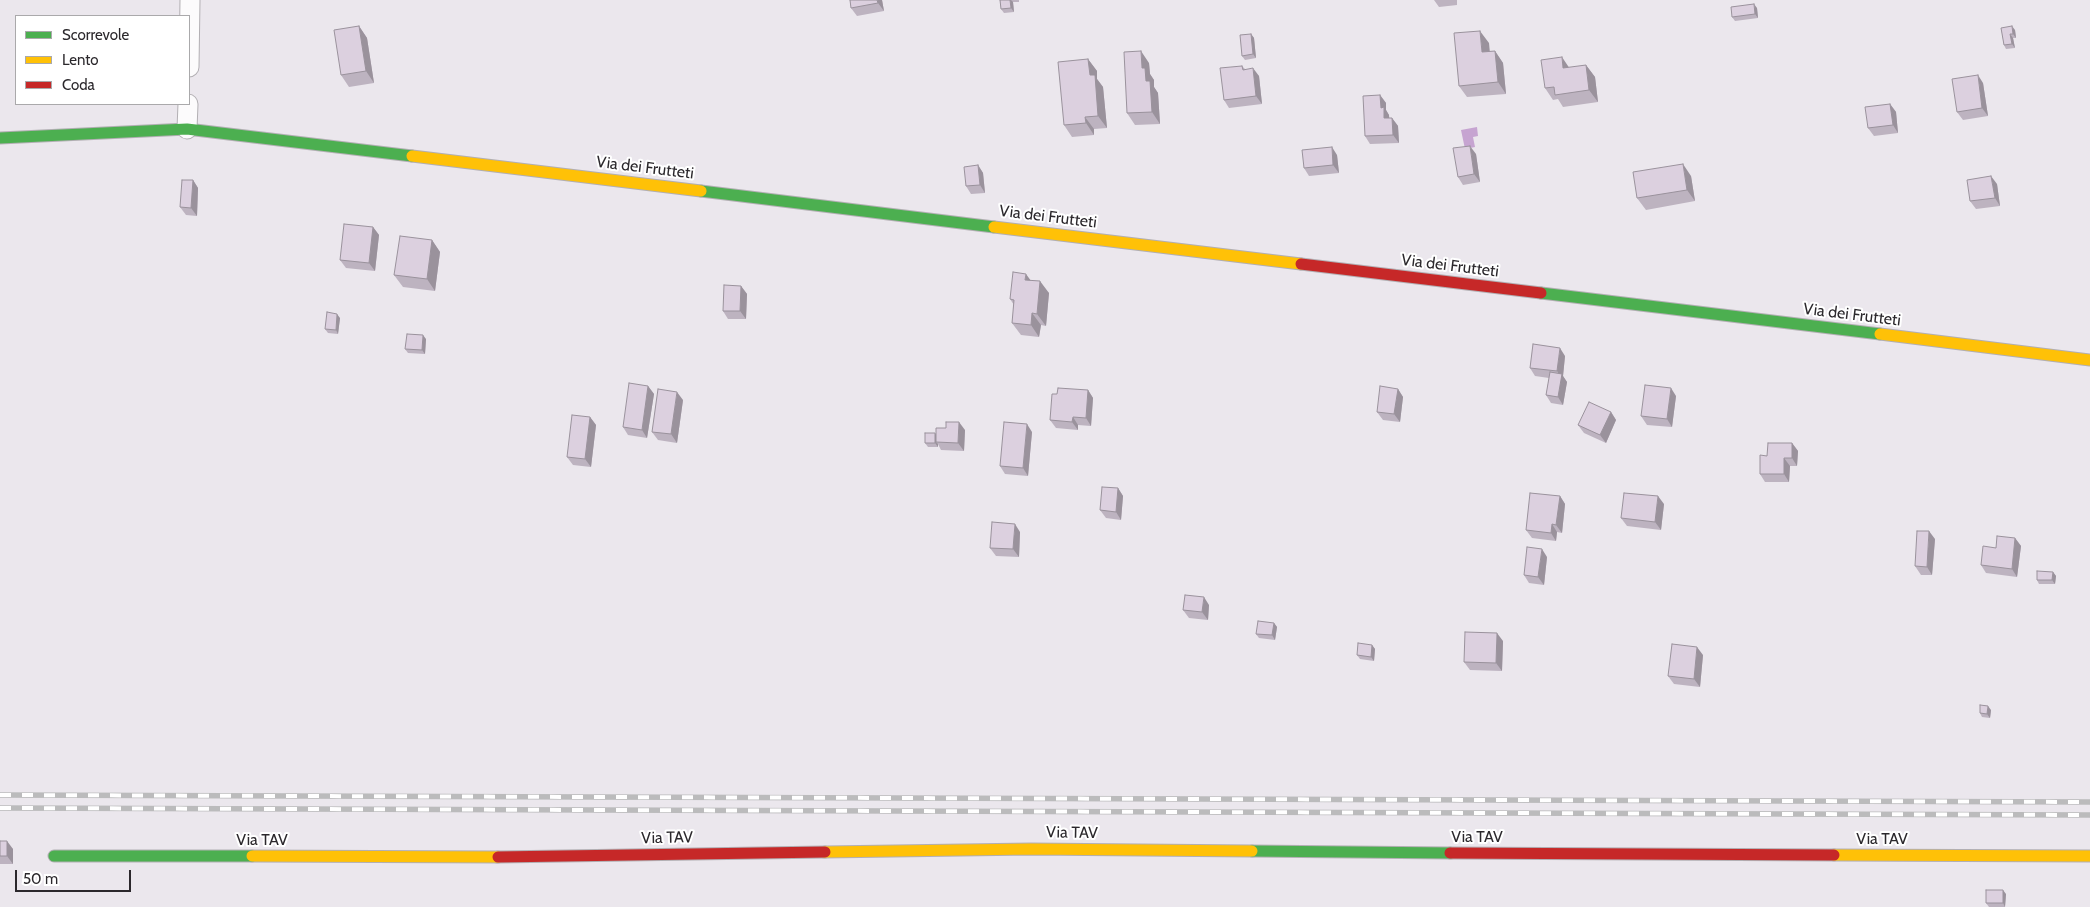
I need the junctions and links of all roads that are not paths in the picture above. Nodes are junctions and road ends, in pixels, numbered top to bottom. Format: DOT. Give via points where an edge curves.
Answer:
graph roads {
  1 [pos="190,0"];
  2 [pos="190,15"];
  3 [pos="188,105"];
  4 [pos="187,129"];
  5 [pos="0,138"];
  6 [pos="2090,360"];
  7 [pos="54,856"];
  8 [pos="2090,856"];
  1 -- 2 [label="street"];
  3 -- 4 [label="street"];
  4 -- 5 [label="street, Via dei Frutteti"];
  4 -- 6 [label="street, Via dei Frutteti"];
  7 -- 8 [label="street, Via TAV" via="488,857 1031,849"];
}
